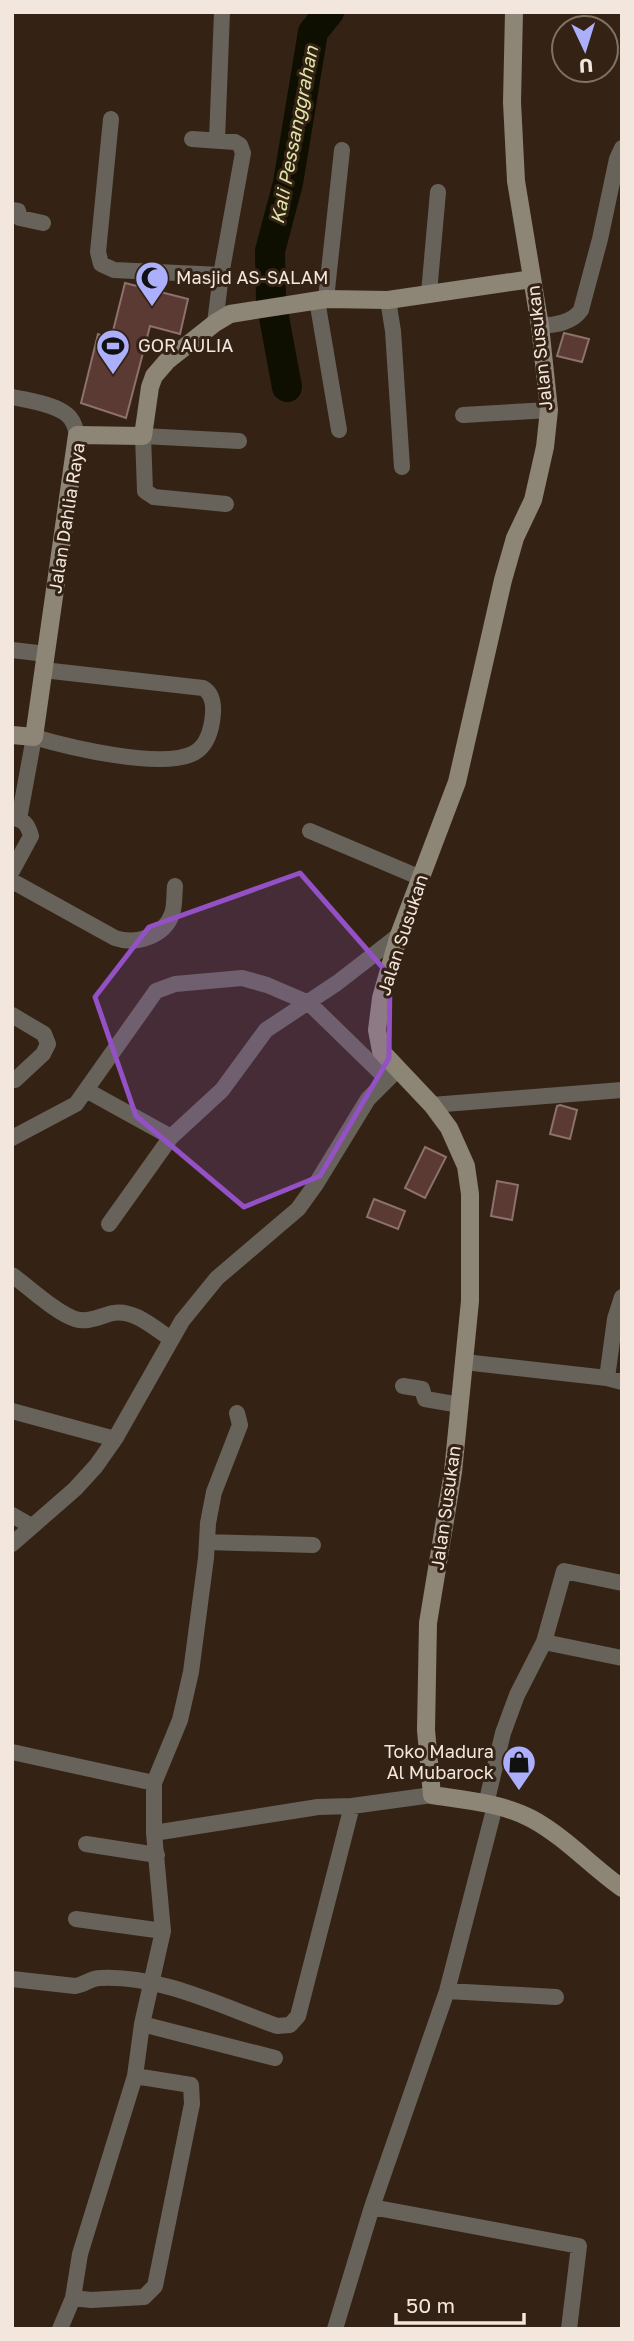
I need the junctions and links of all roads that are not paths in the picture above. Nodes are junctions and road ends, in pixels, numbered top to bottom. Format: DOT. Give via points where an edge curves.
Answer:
graph roads {
  1 [pos="222,12"];
  2 [pos="514,12"];
  3 [pos="111,119"];
  4 [pos="192,139"];
  5 [pos="217,140"];
  6 [pos="622,148"];
  7 [pos="342,150"];
  8 [pos="438,192"];
  9 [pos="12,210"];
  10 [pos="43,223"];
  11 [pos="221,275"];
  12 [pos="532,279"];
  13 [pos="429,293"];
  14 [pos="321,300"];
  15 [pos="388,300"];
  16 [pos="223,319"];
  17 [pos="540,326"];
  18 [pos="12,397"];
  19 [pos="549,410"];
  20 [pos="463,415"];
  21 [pos="339,430"];
  22 [pos="77,435"];
  23 [pos="143,436"];
  24 [pos="239,441"];
  25 [pos="402,467"];
  26 [pos="226,504"];
  27 [pos="12,650"];
  28 [pos="44,662"];
  29 [pos="12,735"];
  30 [pos="34,737"];
  31 [pos="16,819"];
  32 [pos="310,831"];
  33 [pos="12,871"];
  34 [pos="421,878"];
  35 [pos="12,881"];
  36 [pos="175,886"];
  37 [pos="399,935"];
  38 [pos="309,1003"];
  39 [pos="12,1015"];
  40 [pos="392,1074"];
  41 [pos="12,1079"];
  42 [pos="86,1090"];
  43 [pos="622,1090"];
  44 [pos="432,1105"];
  45 [pos="171,1137"];
  46 [pos="12,1138"];
  47 [pos="110,1224"];
  48 [pos="12,1275"];
  49 [pos="622,1297"];
  50 [pos="618,1319"];
  51 [pos="171,1339"];
  52 [pos="464,1362"];
  53 [pos="614,1380"];
  54 [pos="403,1386"];
  55 [pos="460,1405"];
  56 [pos="12,1411"];
  57 [pos="237,1413"];
  58 [pos="115,1439"];
  59 [pos="12,1515"];
  60 [pos="31,1526"];
  61 [pos="206,1542"];
  62 [pos="12,1544"];
  63 [pos="313,1545"];
  64 [pos="622,1583"];
  65 [pos="544,1642"];
  66 [pos="622,1658"];
  67 [pos="12,1752"];
  68 [pos="154,1783"];
  69 [pos="432,1795"];
  70 [pos="491,1805"];
  71 [pos="352,1806"];
  72 [pos="154,1833"];
  73 [pos="86,1844"];
  74 [pos="157,1855"];
  75 [pos="622,1888"];
  76 [pos="76,1919"];
  77 [pos="163,1931"];
  78 [pos="12,1979"];
  79 [pos="152,1983"];
  80 [pos="447,1991"];
  81 [pos="556,1997"];
  82 [pos="142,2024"];
  83 [pos="275,2058"];
  84 [pos="135,2076"];
  85 [pos="372,2207"];
  86 [pos="73,2298"];
  87 [pos="60,2329"];
  88 [pos="335,2329"];
  89 [pos="569,2329"];
  1 -- 5 [label="street"];
  2 -- 12 [label="street, Jalan Susukan" via="516,181"];
  3 -- 11 [label="street" via="98,251 101,264 114,270"];
  4 -- 5 [label="street"];
  5 -- 11 [label="street" via="240,145 243,153"];
  6 -- 17 [label="street" via="581,310 558,325"];
  7 -- 14 [label="street"];
  8 -- 13 [label="street"];
  9 -- 10 [label="street" via="18,211 20,218"];
  11 -- 16 [label="street"];
  12 -- 13 [label="street"];
  12 -- 17 [label="street, Jalan Susukan"];
  13 -- 15 [label="street"];
  14 -- 15 [label="street"];
  14 -- 16 [label="street"];
  14 -- 21 [label="street"];
  15 -- 25 [label="street"];
  16 -- 23 [label="street" via="167,360 154,376"];
  17 -- 19 [label="street, Jalan Susukan"];
  18 -- 22 [label="street" via="66,413"];
  19 -- 20 [label="street"];
  19 -- 34 [label="street, Jalan Susukan" via="540,472 503,580 457,782"];
  22 -- 23 [label="street, Jalan Dahlia Raya"];
  22 -- 28 [label="street, Jalan Dahlia Raya"];
  23 -- 24 [label="street"];
  23 -- 26 [label="street" via="145,491 154,497"];
  27 -- 28 [label="street"];
  28 -- 30 [label="street, Jalan Dahlia Raya"];
  28 -- 30 [label="street" via="203,688 214,713 206,741 195,753 176,759 80,750"];
  29 -- 30 [label="street"];
  30 -- 31 [label="street"];
  31 -- 33 [label="street" via="26,823 31,836"];
  32 -- 34 [label="street"];
  34 -- 37 [label="street, Jalan Susukan"];
  35 -- 36 [label="street" via="115,938 133,942 158,932 169,920"];
  37 -- 38 [label="street"];
  37 -- 40 [label="street, Jalan Susukan" via="377,1030"];
  38 -- 40 [label="street"];
  38 -- 42 [label="street" via="242,978 175,984 156,991"];
  38 -- 45 [label="street" via="266,1030 222,1090"];
  39 -- 41 [label="street" via="44,1034 48,1044 43,1054"];
  40 -- 44 [label="street, Jalan Susukan"];
  40 -- 51 [label="street" via="368,1099 298,1209 217,1278"];
  42 -- 45 [label="street"];
  42 -- 46 [label="street" via="76,1104"];
  43 -- 44 [label="street"];
  44 -- 52 [label="street, Jalan Susukan" via="460,1149 470,1194 470,1297"];
  45 -- 47 [label="street"];
  48 -- 51 [label="street" via="75,1319 132,1314"];
  49 -- 50 [label="street"];
  50 -- 53 [label="street"];
  51 -- 58 [label="street"];
  52 -- 53 [label="street"];
  52 -- 55 [label="street, Jalan Susukan"];
  54 -- 55 [label="street" via="422,1389 425,1399"];
  55 -- 69 [label="street, Jalan Susukan" via="428,1623 426,1730"];
  56 -- 58 [label="street"];
  57 -- 61 [label="street" via="240,1426 214,1492"];
  58 -- 60 [label="street" via="75,1489"];
  59 -- 60 [label="street"];
  60 -- 62 [label="street"];
  61 -- 63 [label="street"];
  61 -- 68 [label="street" via="191,1672 180,1720"];
  64 -- 65 [label="street" via="564,1571"];
  65 -- 66 [label="street"];
  65 -- 70 [label="street" via="503,1733"];
  67 -- 68 [label="street"];
  68 -- 72 [label="street"];
  69 -- 70 [label="street"];
  69 -- 71 [label="street"];
  70 -- 75 [label="street" via="549,1829"];
  70 -- 80 [label="street"];
  71 -- 72 [label="street" via="317,1807"];
  71 -- 79 [label="street" via="295,2022 276,2026"];
  72 -- 74 [label="street"];
  73 -- 74 [label="street"];
  74 -- 77 [label="street"];
  76 -- 77 [label="street"];
  77 -- 79 [label="street"];
  78 -- 79 [label="street" via="75,1986 97,1978"];
  79 -- 82 [label="street"];
  80 -- 81 [label="street"];
  80 -- 85 [label="street"];
  82 -- 83 [label="street"];
  82 -- 84 [label="street"];
  84 -- 86 [label="street" via="80,2253"];
  84 -- 86 [label="street" via="191,2085 192,2104 155,2286 144,2297"];
  85 -- 88 [label="street"];
  85 -- 89 [label="street" via="579,2246"];
  86 -- 87 [label="street"];
}
